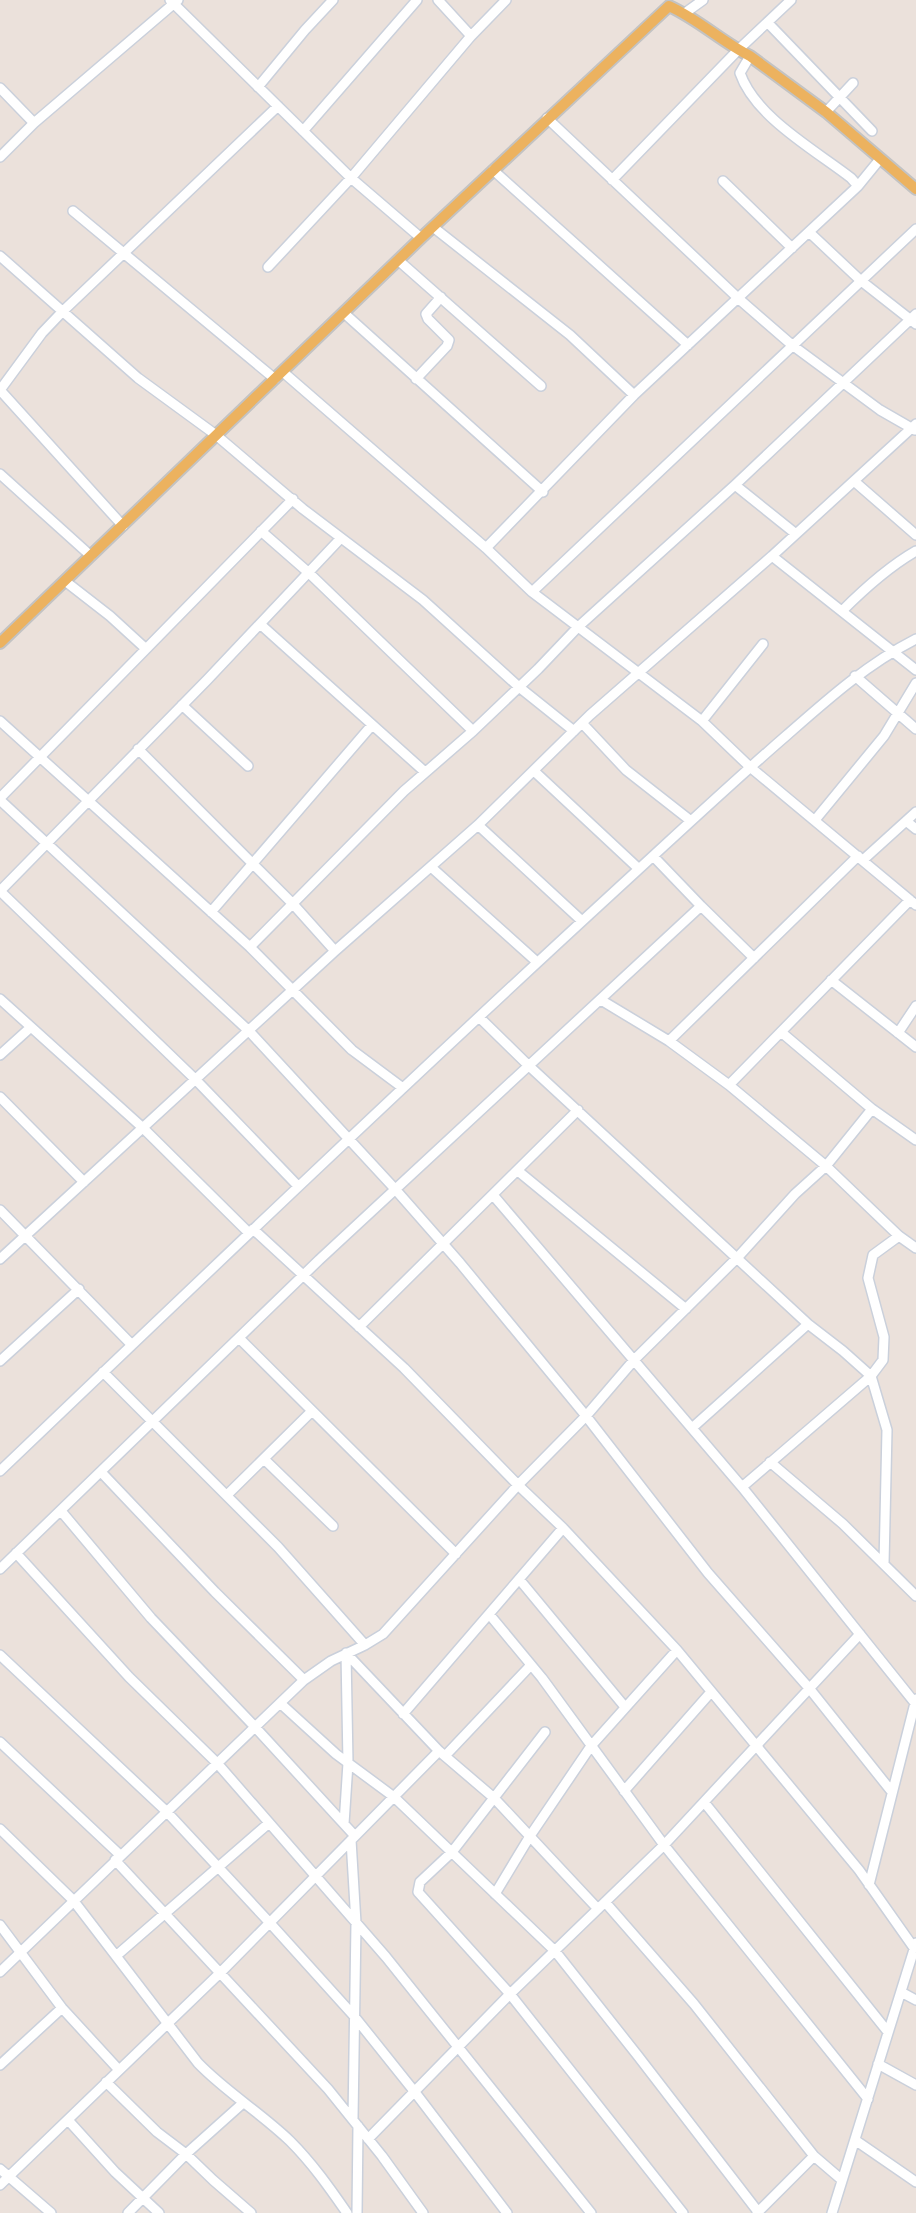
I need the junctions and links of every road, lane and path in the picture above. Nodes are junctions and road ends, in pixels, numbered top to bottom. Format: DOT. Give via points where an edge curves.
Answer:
graph roads {
  1 [pos="333,0"];
  2 [pos="417,0"];
  3 [pos="438,0"];
  4 [pos="506,0"];
  5 [pos="703,0"];
  6 [pos="791,0"];
  7 [pos="174,2"];
  8 [pos="666,3"];
  9 [pos="685,13"];
  10 [pos="768,23"];
  11 [pos="471,36"];
  12 [pos="738,50"];
  13 [pos="750,56"];
  14 [pos="853,83"];
  15 [pos="0,87"];
  16 [pos="258,87"];
  17 [pos="840,96"];
  18 [pos="278,106"];
  19 [pos="826,112"];
  20 [pos="547,118"];
  21 [pos="34,123"];
  22 [pos="303,130"];
  23 [pos="872,131"];
  24 [pos="0,157"];
  25 [pos="880,159"];
  26 [pos="493,170"];
  27 [pos="351,178"];
  28 [pos="612,180"];
  29 [pos="723,181"];
  30 [pos="858,186"];
  31 [pos="916,189"];
  32 [pos="73,211"];
  33 [pos="434,227"];
  34 [pos="916,229"];
  35 [pos="809,232"];
  36 [pos="421,238"];
  37 [pos="792,248"];
  38 [pos="123,251"];
  39 [pos="0,256"];
  40 [pos="398,260"];
  41 [pos="268,267"];
  42 [pos="860,280"];
  43 [pos="441,297"];
  44 [pos="739,298"];
  45 [pos="62,312"];
  46 [pos="344,313"];
  47 [pos="914,319"];
  48 [pos="688,345"];
  49 [pos="792,345"];
  50 [pos="279,376"];
  51 [pos="416,378"];
  52 [pos="843,384"];
  53 [pos="541,386"];
  54 [pos="0,390"];
  55 [pos="634,395"];
  56 [pos="915,428"];
  57 [pos="216,435"];
  58 [pos="0,474"];
  59 [pos="854,481"];
  60 [pos="735,485"];
  61 [pos="543,492"];
  62 [pos="292,499"];
  63 [pos="123,526"];
  64 [pos="261,531"];
  65 [pos="796,534"];
  66 [pos="916,535"];
  67 [pos="341,538"];
  68 [pos="486,548"];
  69 [pos="916,551"];
  70 [pos="91,556"];
  71 [pos="772,556"];
  72 [pos="309,573"];
  73 [pos="65,581"];
  74 [pos="532,592"];
  75 [pos="842,612"];
  76 [pos="260,624"];
  77 [pos="579,627"];
  78 [pos="916,639"];
  79 [pos="0,643"];
  80 [pos="763,645"];
  81 [pos="145,648"];
  82 [pos="892,651"];
  83 [pos="916,670"];
  84 [pos="639,674"];
  85 [pos="855,676"];
  86 [pos="916,683"];
  87 [pos="519,687"];
  88 [pos="182,705"];
  89 [pos="898,713"];
  90 [pos="0,721"];
  91 [pos="702,721"];
  92 [pos="582,723"];
  93 [pos="372,725"];
  94 [pos="916,729"];
  95 [pos="473,730"];
  96 [pos="574,731"];
  97 [pos="138,749"];
  98 [pos="40,756"];
  99 [pos="248,766"];
  100 [pos="750,767"];
  101 [pos="534,771"];
  102 [pos="425,772"];
  103 [pos="0,799"];
  104 [pos="88,799"];
  105 [pos="916,812"];
  106 [pos="691,820"];
  107 [pos="814,820"];
  108 [pos="906,821"];
  109 [pos="478,825"];
  110 [pos="916,829"];
  111 [pos="46,842"];
  112 [pos="653,856"];
  113 [pos="860,858"];
  114 [pos="253,864"];
  115 [pos="431,867"];
  116 [pos="639,869"];
  117 [pos="0,891"];
  118 [pos="913,902"];
  119 [pos="293,904"];
  120 [pos="701,906"];
  121 [pos="212,912"];
  122 [pos="582,921"];
  123 [pos="250,947"];
  124 [pos="335,951"];
  125 [pos="754,958"];
  126 [pos="537,962"];
  127 [pos="831,980"];
  128 [pos="294,990"];
  129 [pos="0,999"];
  130 [pos="601,1000"];
  131 [pos="916,1006"];
  132 [pos="479,1017"];
  133 [pos="31,1027"];
  134 [pos="249,1031"];
  135 [pos="781,1032"];
  136 [pos="898,1033"];
  137 [pos="669,1041"];
  138 [pos="916,1047"];
  139 [pos="0,1055"];
  140 [pos="528,1065"];
  141 [pos="196,1080"];
  142 [pos="729,1085"];
  143 [pos="403,1088"];
  144 [pos="0,1097"];
  145 [pos="872,1109"];
  146 [pos="578,1110"];
  147 [pos="143,1128"];
  148 [pos="349,1139"];
  149 [pos="916,1140"];
  150 [pos="826,1166"];
  151 [pos="518,1170"];
  152 [pos="84,1182"];
  153 [pos="298,1186"];
  154 [pos="395,1189"];
  155 [pos="493,1195"];
  156 [pos="0,1210"];
  157 [pos="251,1231"];
  158 [pos="25,1235"];
  159 [pos="899,1236"];
  160 [pos="444,1245"];
  161 [pos="916,1248"];
  162 [pos="738,1257"];
  163 [pos="0,1259"];
  164 [pos="303,1276"];
  165 [pos="79,1289"];
  166 [pos="686,1309"];
  167 [pos="808,1324"];
  168 [pos="359,1327"];
  169 [pos="239,1338"];
  170 [pos="130,1344"];
  171 [pos="0,1360"];
  172 [pos="634,1360"];
  173 [pos="103,1372"];
  174 [pos="871,1376"];
  175 [pos="312,1411"];
  176 [pos="586,1416"];
  177 [pos="153,1422"];
  178 [pos="692,1428"];
  179 [pos="264,1459"];
  180 [pos="770,1462"];
  181 [pos="0,1471"];
  182 [pos="101,1472"];
  183 [pos="518,1485"];
  184 [pos="742,1487"];
  185 [pos="228,1494"];
  186 [pos="60,1511"];
  187 [pos="333,1526"];
  188 [pos="563,1528"];
  189 [pos="16,1553"];
  190 [pos="456,1554"];
  191 [pos="884,1564"];
  192 [pos="0,1569"];
  193 [pos="519,1579"];
  194 [pos="916,1596"];
  195 [pos="489,1614"];
  196 [pos="860,1634"];
  197 [pos="365,1645"];
  198 [pos="677,1650"];
  199 [pos="346,1653"];
  200 [pos="0,1655"];
  201 [pos="531,1665"];
  202 [pos="304,1680"];
  203 [pos="809,1688"];
  204 [pos="711,1692"];
  205 [pos="916,1701"];
  206 [pos="280,1703"];
  207 [pos="626,1707"];
  208 [pos="403,1714"];
  209 [pos="255,1727"];
  210 [pos="545,1731"];
  211 [pos="1,1745"];
  212 [pos="591,1746"];
  213 [pos="755,1746"];
  214 [pos="442,1754"];
  215 [pos="217,1763"];
  216 [pos="348,1763"];
  217 [pos="624,1791"];
  218 [pos="892,1792"];
  219 [pos="394,1797"];
  220 [pos="494,1798"];
  221 [pos="704,1802"];
  222 [pos="166,1811"];
  223 [pos="269,1823"];
  224 [pos="344,1824"];
  225 [pos="0,1829"];
  226 [pos="530,1836"];
  227 [pos="353,1838"];
  228 [pos="664,1845"];
  229 [pos="452,1852"];
  230 [pos="117,1858"];
  231 [pos="217,1867"];
  232 [pos="315,1877"];
  233 [pos="869,1885"];
  234 [pos="495,1894"];
  235 [pos="73,1900"];
  236 [pos="602,1906"];
  237 [pos="166,1914"];
  238 [pos="270,1923"];
  239 [pos="356,1923"];
  240 [pos="0,1924"];
  241 [pos="915,1945"];
  242 [pos="555,1951"];
  243 [pos="21,1952"];
  244 [pos="116,1956"];
  245 [pos="0,1972"];
  246 [pos="220,1973"];
  247 [pos="901,1992"];
  248 [pos="510,1994"];
  249 [pos="916,2000"];
  250 [pos="62,2008"];
  251 [pos="354,2016"];
  252 [pos="167,2022"];
  253 [pos="888,2032"];
  254 [pos="460,2046"];
  255 [pos="878,2064"];
  256 [pos="0,2065"];
  257 [pos="119,2070"];
  258 [pos="106,2082"];
  259 [pos="916,2085"];
  260 [pos="414,2091"];
  261 [pos="868,2099"];
  262 [pos="243,2103"];
  263 [pos="68,2120"];
  264 [pos="355,2123"];
  265 [pos="368,2139"];
  266 [pos="855,2140"];
  267 [pos="186,2154"];
  268 [pos="814,2156"];
  269 [pos="0,2169"];
  270 [pos="9,2177"];
  271 [pos="842,2180"];
  272 [pos="916,2182"];
  273 [pos="0,2186"];
  274 [pos="143,2197"];
  275 [pos="51,2213"];
  276 [pos="128,2213"];
  277 [pos="159,2213"];
  278 [pos="251,2213"];
  279 [pos="346,2213"];
  280 [pos="357,2213"];
  281 [pos="423,2213"];
  282 [pos="507,2213"];
  283 [pos="591,2213"];
  284 [pos="683,2213"];
  285 [pos="758,2213"];
  286 [pos="832,2213"];
  1 -- 16 [label="street"];
  2 -- 22 [label="street"];
  3 -- 11 [label="street"];
  4 -- 11 [label="street"];
  5 -- 9 [label="street"];
  6 -- 10 [label="street"];
  7 -- 16 [label="street"];
  7 -- 21 [label="street"];
  8 -- 9 [label="main road"];
  8 -- 20 [label="main road"];
  9 -- 12 [label="main road"];
  10 -- 12 [label="street"];
  10 -- 17 [label="street"];
  11 -- 27 [label="street"];
  12 -- 13 [label="main road"];
  12 -- 28 [label="street"];
  13 -- 19 [label="main road"];
  13 -- 30 [label="street" via="740,73 744,86 769,114"];
  14 -- 17 [label="street"];
  15 -- 21 [label="street"];
  16 -- 18 [label="street"];
  17 -- 19 [label="street"];
  17 -- 23 [label="street"];
  18 -- 22 [label="street"];
  18 -- 38 [label="street"];
  19 -- 25 [label="main road"];
  20 -- 26 [label="main road"];
  20 -- 28 [label="street"];
  21 -- 24 [label="street"];
  22 -- 27 [label="street"];
  25 -- 30 [label="street"];
  25 -- 31 [label="main road"];
  26 -- 33 [label="main road"];
  26 -- 48 [label="street"];
  27 -- 36 [label="street"];
  27 -- 41 [label="street"];
  28 -- 44 [label="street"];
  29 -- 37 [label="street"];
  30 -- 35 [label="street"];
  32 -- 38 [label="street"];
  33 -- 36 [label="main road"];
  33 -- 55 [label="street" via="570,336"];
  34 -- 42 [label="street"];
  35 -- 37 [label="street"];
  35 -- 42 [label="street"];
  36 -- 40 [label="main road"];
  37 -- 44 [label="street"];
  38 -- 45 [label="street"];
  38 -- 50 [label="street"];
  39 -- 45 [label="street"];
  40 -- 43 [label="street"];
  40 -- 46 [label="main road"];
  42 -- 47 [label="street"];
  42 -- 49 [label="street"];
  43 -- 51 [label="street" via="426,314 448,340 447,346"];
  43 -- 53 [label="street"];
  44 -- 48 [label="street"];
  44 -- 49 [label="street"];
  45 -- 54 [label="street"];
  45 -- 57 [label="street" via="138,378"];
  46 -- 50 [label="main road"];
  46 -- 51 [label="street"];
  47 -- 52 [label="street"];
  48 -- 55 [label="street"];
  49 -- 52 [label="street"];
  49 -- 74 [label="street"];
  50 -- 57 [label="main road"];
  50 -- 68 [label="street"];
  51 -- 61 [label="street"];
  52 -- 56 [label="street"];
  52 -- 60 [label="street"];
  54 -- 63 [label="street"];
  55 -- 61 [label="street"];
  56 -- 59 [label="street"];
  57 -- 62 [label="street"];
  57 -- 63 [label="main road"];
  58 -- 70 [label="street"];
  59 -- 65 [label="street"];
  59 -- 66 [label="street"];
  60 -- 65 [label="street"];
  60 -- 77 [label="street"];
  61 -- 68 [label="street"];
  62 -- 64 [label="street"];
  62 -- 67 [label="street"];
  63 -- 70 [label="main road"];
  64 -- 72 [label="street"];
  64 -- 81 [label="street"];
  65 -- 71 [label="street"];
  67 -- 72 [label="street"];
  67 -- 87 [label="street" via="423,600"];
  68 -- 74 [label="street"];
  69 -- 75 [label="street" via="870,583"];
  70 -- 73 [label="main road"];
  71 -- 75 [label="street"];
  71 -- 84 [label="street"];
  72 -- 76 [label="street"];
  72 -- 95 [label="street"];
  73 -- 79 [label="main road"];
  73 -- 81 [label="street"];
  74 -- 77 [label="street"];
  75 -- 82 [label="street"];
  76 -- 88 [label="street"];
  76 -- 93 [label="street"];
  77 -- 84 [label="street"];
  77 -- 87 [label="street"];
  78 -- 82 [label="street"];
  80 -- 91 [label="street"];
  81 -- 98 [label="street"];
  82 -- 83 [label="street"];
  82 -- 85 [label="street"];
  84 -- 91 [label="street"];
  84 -- 92 [label="street"];
  85 -- 89 [label="street"];
  85 -- 100 [label="street"];
  86 -- 89 [label="street"];
  87 -- 95 [label="street"];
  87 -- 96 [label="street"];
  88 -- 97 [label="street"];
  88 -- 99 [label="street"];
  89 -- 94 [label="street"];
  89 -- 107 [label="street" via="884,736"];
  90 -- 98 [label="street"];
  91 -- 100 [label="street"];
  92 -- 96 [label="street"];
  92 -- 106 [label="street" via="626,770"];
  93 -- 102 [label="street"];
  93 -- 114 [label="street"];
  95 -- 102 [label="street"];
  96 -- 101 [label="street"];
  97 -- 104 [label="street"];
  97 -- 114 [label="street"];
  98 -- 103 [label="street"];
  98 -- 104 [label="street"];
  100 -- 106 [label="street"];
  100 -- 107 [label="street"];
  101 -- 109 [label="street"];
  101 -- 116 [label="street"];
  102 -- 119 [label="street"];
  103 -- 111 [label="street"];
  104 -- 111 [label="street"];
  104 -- 121 [label="street"];
  105 -- 108 [label="street"];
  106 -- 112 [label="street"];
  107 -- 113 [label="street"];
  108 -- 110 [label="street"];
  108 -- 113 [label="street"];
  109 -- 115 [label="street"];
  109 -- 122 [label="street"];
  111 -- 117 [label="street"];
  111 -- 134 [label="street"];
  112 -- 116 [label="street"];
  112 -- 120 [label="street"];
  113 -- 118 [label="street"];
  113 -- 125 [label="street"];
  114 -- 119 [label="street"];
  114 -- 121 [label="street"];
  115 -- 124 [label="street"];
  115 -- 126 [label="street"];
  116 -- 122 [label="street"];
  117 -- 141 [label="street"];
  118 -- 127 [label="street"];
  119 -- 123 [label="street"];
  119 -- 124 [label="street"];
  120 -- 125 [label="street"];
  120 -- 130 [label="street"];
  121 -- 123 [label="street"];
  122 -- 126 [label="street"];
  123 -- 128 [label="street"];
  124 -- 128 [label="street"];
  125 -- 137 [label="street"];
  126 -- 132 [label="street"];
  127 -- 135 [label="street"];
  127 -- 136 [label="street"];
  128 -- 134 [label="street"];
  128 -- 143 [label="street" via="352,1050"];
  129 -- 133 [label="street"];
  130 -- 137 [label="street"];
  130 -- 140 [label="street"];
  131 -- 136 [label="street"];
  132 -- 140 [label="street"];
  132 -- 143 [label="street"];
  133 -- 139 [label="street"];
  133 -- 147 [label="street"];
  134 -- 141 [label="street"];
  134 -- 148 [label="street"];
  135 -- 142 [label="street"];
  135 -- 145 [label="street"];
  136 -- 138 [label="street"];
  137 -- 142 [label="street"];
  140 -- 146 [label="street"];
  140 -- 154 [label="street"];
  141 -- 147 [label="street"];
  141 -- 153 [label="street"];
  142 -- 150 [label="street"];
  143 -- 148 [label="street"];
  144 -- 152 [label="street"];
  145 -- 149 [label="street"];
  145 -- 150 [label="street"];
  146 -- 151 [label="street"];
  146 -- 162 [label="street"];
  147 -- 152 [label="street"];
  147 -- 157 [label="street"];
  148 -- 153 [label="street"];
  148 -- 154 [label="street"];
  150 -- 159 [label="street"];
  150 -- 162 [label="street"];
  151 -- 155 [label="street"];
  151 -- 166 [label="street"];
  152 -- 158 [label="street"];
  153 -- 157 [label="street"];
  154 -- 160 [label="street"];
  154 -- 164 [label="street"];
  155 -- 160 [label="street"];
  155 -- 172 [label="street"];
  156 -- 158 [label="street"];
  157 -- 164 [label="street"];
  157 -- 170 [label="street"];
  158 -- 163 [label="street"];
  158 -- 165 [label="street"];
  159 -- 161 [label="street"];
  159 -- 174 [label="street" via="873,1255 868,1278 884,1337 883,1360"];
  160 -- 168 [label="street"];
  160 -- 176 [label="street"];
  162 -- 166 [label="street"];
  162 -- 167 [label="street"];
  164 -- 168 [label="street"];
  164 -- 169 [label="street"];
  165 -- 170 [label="street"];
  165 -- 171 [label="street"];
  166 -- 172 [label="street"];
  167 -- 174 [label="street"];
  167 -- 178 [label="street"];
  168 -- 183 [label="street"];
  169 -- 175 [label="street"];
  169 -- 177 [label="street"];
  170 -- 173 [label="street"];
  172 -- 176 [label="street"];
  172 -- 178 [label="street"];
  173 -- 177 [label="street"];
  173 -- 181 [label="street"];
  174 -- 180 [label="street"];
  174 -- 191 [label="street" via="887,1430"];
  175 -- 179 [label="street"];
  175 -- 190 [label="street"];
  176 -- 183 [label="street"];
  176 -- 203 [label="street" via="708,1573"];
  177 -- 182 [label="street"];
  177 -- 185 [label="street"];
  178 -- 184 [label="street"];
  179 -- 185 [label="street"];
  179 -- 187 [label="street"];
  180 -- 184 [label="street"];
  180 -- 191 [label="street"];
  182 -- 186 [label="street"];
  182 -- 202 [label="street"];
  183 -- 188 [label="street"];
  183 -- 190 [label="street"];
  184 -- 196 [label="street"];
  185 -- 197 [label="street"];
  186 -- 189 [label="street"];
  186 -- 209 [label="street" via="152,1618"];
  188 -- 193 [label="street"];
  188 -- 198 [label="street"];
  189 -- 192 [label="street"];
  189 -- 215 [label="street" via="129,1677"];
  190 -- 197 [label="street" via="383,1634"];
  191 -- 194 [label="street"];
  193 -- 195 [label="street"];
  193 -- 207 [label="street"];
  195 -- 201 [label="street"];
  195 -- 208 [label="street"];
  196 -- 203 [label="street"];
  196 -- 205 [label="street"];
  197 -- 199 [label="street"];
  198 -- 204 [label="street"];
  198 -- 207 [label="street"];
  199 -- 202 [label="street"];
  199 -- 208 [label="street"];
  199 -- 216 [label="street"];
  200 -- 222 [label="street"];
  201 -- 212 [label="street"];
  201 -- 214 [label="street"];
  202 -- 206 [label="street"];
  203 -- 213 [label="street"];
  203 -- 218 [label="street"];
  204 -- 213 [label="street"];
  204 -- 217 [label="street"];
  205 -- 218 [label="street"];
  206 -- 209 [label="street"];
  206 -- 216 [label="street"];
  207 -- 212 [label="street"];
  208 -- 214 [label="street"];
  209 -- 215 [label="street"];
  209 -- 224 [label="street"];
  210 -- 220 [label="street"];
  211 -- 230 [label="street"];
  212 -- 217 [label="street"];
  212 -- 226 [label="street"];
  213 -- 221 [label="street"];
  213 -- 233 [label="street"];
  214 -- 219 [label="street"];
  214 -- 220 [label="street"];
  215 -- 222 [label="street"];
  215 -- 223 [label="street"];
  216 -- 219 [label="street"];
  216 -- 224 [label="street"];
  217 -- 228 [label="street"];
  218 -- 233 [label="street"];
  219 -- 227 [label="street"];
  219 -- 229 [label="street"];
  220 -- 226 [label="street"];
  220 -- 229 [label="street"];
  221 -- 228 [label="street"];
  221 -- 253 [label="street"];
  222 -- 230 [label="street"];
  222 -- 231 [label="street"];
  223 -- 231 [label="street"];
  223 -- 232 [label="street"];
  224 -- 227 [label="street"];
  225 -- 235 [label="street"];
  226 -- 234 [label="street"];
  226 -- 236 [label="street"];
  227 -- 232 [label="street"];
  227 -- 239 [label="street"];
  228 -- 236 [label="street"];
  228 -- 261 [label="street"];
  229 -- 234 [label="street"];
  229 -- 248 [label="street" via="420,1882 418,1892"];
  230 -- 235 [label="street"];
  230 -- 237 [label="street"];
  231 -- 237 [label="street"];
  231 -- 238 [label="street"];
  232 -- 238 [label="street"];
  232 -- 239 [label="street"];
  233 -- 241 [label="street"];
  234 -- 242 [label="street"];
  235 -- 243 [label="street"];
  235 -- 244 [label="street"];
  236 -- 242 [label="street"];
  236 -- 268 [label="street" via="694,2004"];
  237 -- 244 [label="street"];
  237 -- 246 [label="street"];
  238 -- 246 [label="street"];
  238 -- 251 [label="street"];
  239 -- 251 [label="street"];
  239 -- 254 [label="street"];
  240 -- 243 [label="street"];
  241 -- 247 [label="street"];
  242 -- 248 [label="street"];
  242 -- 285 [label="street"];
  243 -- 245 [label="street"];
  243 -- 250 [label="street"];
  244 -- 252 [label="street"];
  246 -- 252 [label="street"];
  246 -- 264 [label="street"];
  247 -- 249 [label="street"];
  247 -- 253 [label="street"];
  248 -- 254 [label="street"];
  248 -- 284 [label="street"];
  250 -- 256 [label="street"];
  250 -- 257 [label="street"];
  251 -- 260 [label="street"];
  251 -- 264 [label="street"];
  252 -- 257 [label="street"];
  252 -- 262 [label="street" via="198,2063"];
  253 -- 255 [label="street"];
  254 -- 260 [label="street"];
  254 -- 283 [label="street"];
  255 -- 259 [label="street"];
  255 -- 261 [label="street"];
  257 -- 258 [label="street"];
  258 -- 263 [label="street"];
  258 -- 267 [label="street"];
  260 -- 265 [label="street"];
  260 -- 282 [label="street"];
  261 -- 266 [label="street"];
  262 -- 267 [label="street"];
  262 -- 279 [label="street" via="319,2172"];
  263 -- 270 [label="street"];
  263 -- 274 [label="street"];
  264 -- 265 [label="street"];
  264 -- 280 [label="street"];
  265 -- 281 [label="street"];
  266 -- 271 [label="street"];
  266 -- 272 [label="street"];
  267 -- 274 [label="street"];
  267 -- 278 [label="street"];
  268 -- 271 [label="street"];
  268 -- 285 [label="street"];
  269 -- 270 [label="street"];
  270 -- 273 [label="street"];
  270 -- 275 [label="street"];
  271 -- 286 [label="street"];
  274 -- 276 [label="street"];
  274 -- 277 [label="street"];
}
